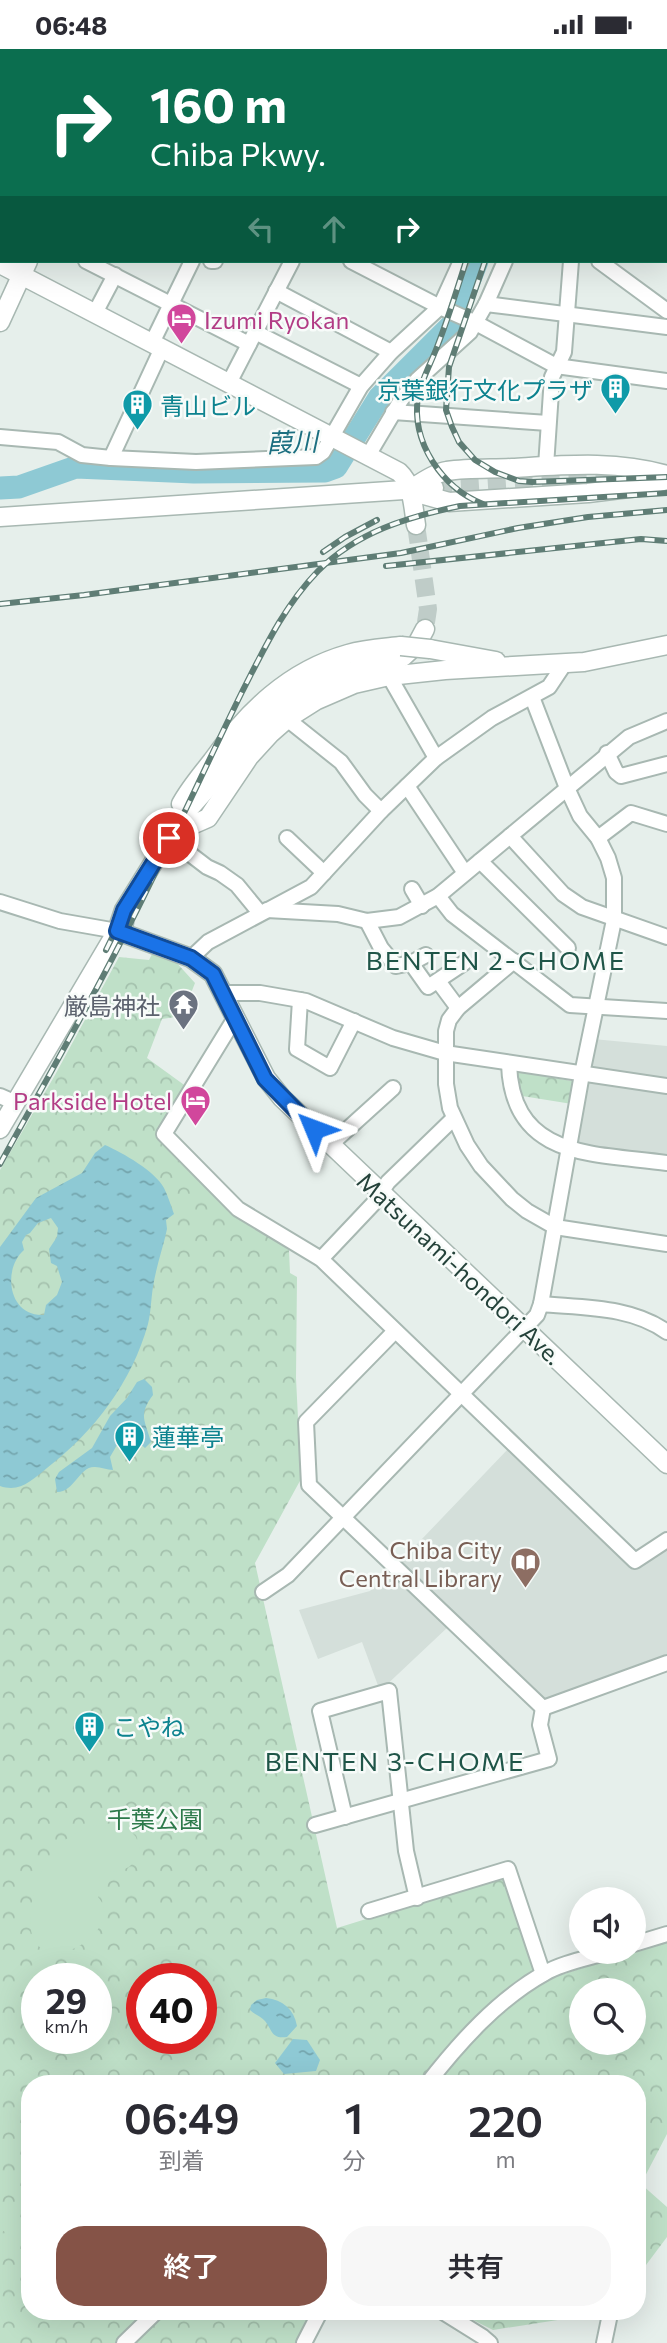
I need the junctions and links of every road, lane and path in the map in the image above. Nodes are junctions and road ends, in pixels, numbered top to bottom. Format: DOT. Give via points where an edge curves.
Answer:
graph roads {
  1 [pos="90,263"];
  2 [pos="185,263"];
  3 [pos="291,263"];
  4 [pos="355,263"];
  5 [pos="460,263"];
  6 [pos="504,263"];
  7 [pos="571,263"];
  8 [pos="602,263"];
  9 [pos="0,264"];
  10 [pos="25,268"];
  11 [pos="115,275"];
  12 [pos="276,291"];
  13 [pos="170,302"];
  14 [pos="486,304"];
  15 [pos="444,309"];
  16 [pos="667,311"];
  17 [pos="95,313"];
  18 [pos="567,314"];
  19 [pos="471,320"];
  20 [pos="0,322"];
  21 [pos="667,327"];
  22 [pos="252,338"];
  23 [pos="157,346"];
  24 [pos="391,352"];
  25 [pos="556,366"];
  26 [pos="667,381"];
  27 [pos="229,383"];
  28 [pos="361,386"];
  29 [pos="394,412"];
  30 [pos="548,423"];
  31 [pos="0,437"];
  32 [pos="350,445"];
  33 [pos="111,458"];
  34 [pos="546,466"];
  35 [pos="667,478"];
  36 [pos="434,488"];
  37 [pos="411,490"];
  38 [pos="0,517"];
  39 [pos="416,525"];
  40 [pos="425,629"];
  41 [pos="667,645"];
  42 [pos="565,663"];
  43 [pos="524,665"];
  44 [pos="389,676"];
  45 [pos="532,697"];
  46 [pos="287,719"];
  47 [pos="667,720"];
  48 [pos="607,753"];
  49 [pos="436,758"];
  50 [pos="667,764"];
  51 [pos="407,786"];
  52 [pos="567,788"];
  53 [pos="381,811"];
  54 [pos="186,822"];
  55 [pos="667,824"];
  56 [pos="510,836"];
  57 [pos="287,838"];
  58 [pos="598,838"];
  59 [pos="174,842"];
  60 [pos="480,861"];
  61 [pos="324,873"];
  62 [pos="465,873"];
  63 [pos="412,889"];
  64 [pos="438,896"];
  65 [pos="0,902"];
  66 [pos="422,906"];
  67 [pos="262,912"];
  68 [pos="614,920"];
  69 [pos="367,921"];
  70 [pos="117,931"];
  71 [pos="667,936"];
  72 [pos="568,949"];
  73 [pos="426,955"];
  74 [pos="191,958"];
  75 [pos="514,961"];
  76 [pos="411,963"];
  77 [pos="464,963"];
  78 [pos="438,981"];
  79 [pos="224,993"];
  80 [pos="300,1000"];
  81 [pos="596,1007"];
  82 [pos="458,1008"];
  83 [pos="667,1011"];
  84 [pos="236,1018"];
  85 [pos="354,1021"];
  86 [pos="445,1053"];
  87 [pos="509,1063"];
  88 [pos="582,1074"];
  89 [pos="667,1086"];
  90 [pos="393,1088"];
  91 [pos="8,1099"];
  92 [pos="454,1118"];
  93 [pos="0,1129"];
  94 [pos="330,1145"];
  95 [pos="569,1150"];
  96 [pos="667,1163"];
  97 [pos="380,1193"];
  98 [pos="555,1227"];
  99 [pos="667,1244"];
  100 [pos="320,1259"];
  101 [pos="541,1304"];
  102 [pos="524,1329"];
  103 [pos="395,1331"];
  104 [pos="667,1332"];
  105 [pos="461,1395"];
  106 [pos="667,1464"];
  107 [pos="344,1518"];
  108 [pos="667,1540"];
  109 [pos="263,1592"];
  110 [pos="667,1663"];
  111 [pos="543,1708"];
  112 [pos="402,1802"];
  113 [pos="345,1817"];
  114 [pos="315,1825"];
  115 [pos="417,1898"];
  116 [pos="369,1911"];
  117 [pos="667,1934"];
  118 [pos="646,1940"];
  119 [pos="573,1964"];
  120 [pos="543,1974"];
  121 [pos="434,2075"];
  122 [pos="148,2320"];
  123 [pos="316,2320"];
  124 [pos="456,2320"];
  125 [pos="609,2320"];
  126 [pos="124,2343"];
  127 [pos="304,2343"];
  128 [pos="490,2343"];
  129 [pos="604,2343"];
  1 -- 11 [label="street"];
  2 -- 13 [label="street"];
  3 -- 12 [label="street"];
  4 -- 15 [label="street"];
  5 -- 15 [label="street"];
  6 -- 14 [label="street"];
  7 -- 18 [label="street"];
  8 -- 16 [label="street"];
  9 -- 10 [label="street"];
  10 -- 17 [label="street"];
  10 -- 20 [label="street"];
  11 -- 13 [label="street"];
  11 -- 17 [label="street"];
  12 -- 22 [label="street"];
  12 -- 24 [label="street"];
  13 -- 22 [label="street"];
  13 -- 23 [label="street"];
  14 -- 18 [label="street"];
  14 -- 19 [label="street"];
  15 -- 19 [label="street"];
  15 -- 24 [label="street"];
  17 -- 23 [label="street"];
  18 -- 21 [label="street"];
  18 -- 25 [label="street" via="564,352"];
  19 -- 25 [label="street"];
  19 -- 29 [label="street" via="470,333 417,380"];
  22 -- 27 [label="street"];
  22 -- 28 [label="street"];
  23 -- 27 [label="street"];
  23 -- 33 [label="street"];
  24 -- 28 [label="street"];
  25 -- 26 [label="street"];
  25 -- 30 [label="street"];
  27 -- 32 [label="street"];
  28 -- 32 [label="street"];
  29 -- 30 [label="street"];
  29 -- 32 [label="street"];
  30 -- 34 [label="street"];
  31 -- 33 [label="street" via="58,442 82,455"];
  32 -- 33 [label="street" via="316,457 196,462"];
  32 -- 37 [label="street" via="402,475"];
  34 -- 35 [label="street" via="600,464 648,470"];
  34 -- 37 [label="street" via="445,472"];
  35 -- 37 [label="street" via="645,486 588,493 449,502"];
  36 -- 37 [label="street"];
  37 -- 38 [label="street"];
  37 -- 39 [label="street"];
  40 -- 54 [label="street" via="403,657 327,678 272,713 248,735"];
  41 -- 42 [label="street"];
  42 -- 43 [label="street"];
  42 -- 45 [label="street" via="549,687"];
  43 -- 44 [label="street"];
  43 -- 54 [label="street, bridge" via="401,646 327,661 277,689 250,712 181,804"];
  44 -- 46 [label="street" via="354,684"];
  44 -- 49 [label="street"];
  45 -- 49 [label="street" via="492,718"];
  45 -- 52 [label="street"];
  46 -- 53 [label="street" via="341,762"];
  46 -- 54 [label="street" via="249,757 208,818"];
  47 -- 48 [label="street"];
  48 -- 50 [label="street" via="621,776"];
  48 -- 52 [label="street"];
  49 -- 51 [label="street"];
  51 -- 53 [label="street"];
  51 -- 62 [label="street"];
  52 -- 56 [label="street"];
  52 -- 58 [label="street" via="580,816"];
  53 -- 61 [label="street"];
  54 -- 59 [label="street"];
  55 -- 58 [label="street" via="631,813"];
  56 -- 60 [label="street"];
  56 -- 68 [label="street" via="563,894"];
  57 -- 61 [label="street"];
  58 -- 68 [label="street" via="614,878"];
  59 -- 67 [label="street" via="237,885"];
  59 -- 70 [label="street" via="136,909"];
  60 -- 62 [label="street"];
  60 -- 72 [label="street"];
  61 -- 67 [label="street" via="311,887"];
  62 -- 64 [label="street"];
  63 -- 66 [label="street"];
  64 -- 66 [label="street"];
  64 -- 75 [label="street" via="452,914"];
  65 -- 70 [label="street" via="60,921"];
  66 -- 69 [label="street" via="399,917"];
  67 -- 69 [label="street" via="338,914"];
  67 -- 74 [label="street" via="208,942"];
  68 -- 71 [label="street"];
  68 -- 81 [label="street"];
  69 -- 76 [label="street" via="396,966"];
  70 -- 74 [label="street, Matsunami-hondori Ave."];
  70 -- 91 [label="street"];
  73 -- 76 [label="street"];
  74 -- 79 [label="street, Matsunami-hondori Ave." via="213,974"];
  75 -- 81 [label="street" via="570,1005"];
  75 -- 82 [label="street"];
  76 -- 78 [label="street" via="428,987"];
  77 -- 78 [label="street"];
  78 -- 82 [label="street"];
  79 -- 80 [label="street"];
  79 -- 84 [label="street, Matsunami-hondori Ave."];
  80 -- 85 [label="street"];
  80 -- 85 [label="street" via="297,1048 330,1068"];
  81 -- 83 [label="street"];
  81 -- 88 [label="street"];
  82 -- 86 [label="street" via="449,1020"];
  84 -- 94 [label="street, Matsunami-hondori Ave." via="265,1079"];
  84 -- 100 [label="street" via="164,1134 238,1209"];
  85 -- 86 [label="street"];
  86 -- 87 [label="street"];
  86 -- 92 [label="street"];
  87 -- 88 [label="street"];
  87 -- 95 [label="street" via="512,1093 525,1120 545,1138"];
  88 -- 89 [label="street"];
  88 -- 95 [label="street"];
  90 -- 94 [label="street"];
  91 -- 93 [label="street"];
  92 -- 97 [label="street"];
  92 -- 98 [label="street" via="481,1166 512,1199"];
  94 -- 97 [label="street, Matsunami-hondori Ave."];
  95 -- 96 [label="street"];
  95 -- 98 [label="street"];
  97 -- 100 [label="street"];
  97 -- 102 [label="street, Matsunami-hondori Ave."];
  98 -- 99 [label="street"];
  98 -- 101 [label="street"];
  100 -- 103 [label="street"];
  101 -- 102 [label="street"];
  101 -- 104 [label="street" via="624,1312"];
  102 -- 105 [label="street"];
  102 -- 106 [label="street, Matsunami-hondori Ave."];
  103 -- 105 [label="street"];
  103 -- 107 [label="street" via="306,1422 309,1485"];
  105 -- 107 [label="street"];
  105 -- 108 [label="street" via="635,1561"];
  107 -- 109 [label="street" via="288,1576"];
  107 -- 111 [label="street"];
  110 -- 111 [label="street"];
  111 -- 112 [label="street" via="540,1725 549,1759"];
  112 -- 113 [label="street"];
  112 -- 113 [label="street" via="389,1691 320,1711"];
  112 -- 115 [label="street" via="406,1851"];
  113 -- 114 [label="street"];
  115 -- 116 [label="street"];
  115 -- 120 [label="street" via="508,1869"];
  117 -- 118 [label="street"];
  119 -- 120 [label="street"];
  120 -- 121 [label="street" via="486,2018"];
  122 -- 126 [label="street"];
  123 -- 127 [label="street"];
  124 -- 128 [label="street"];
  125 -- 129 [label="street"];
}
